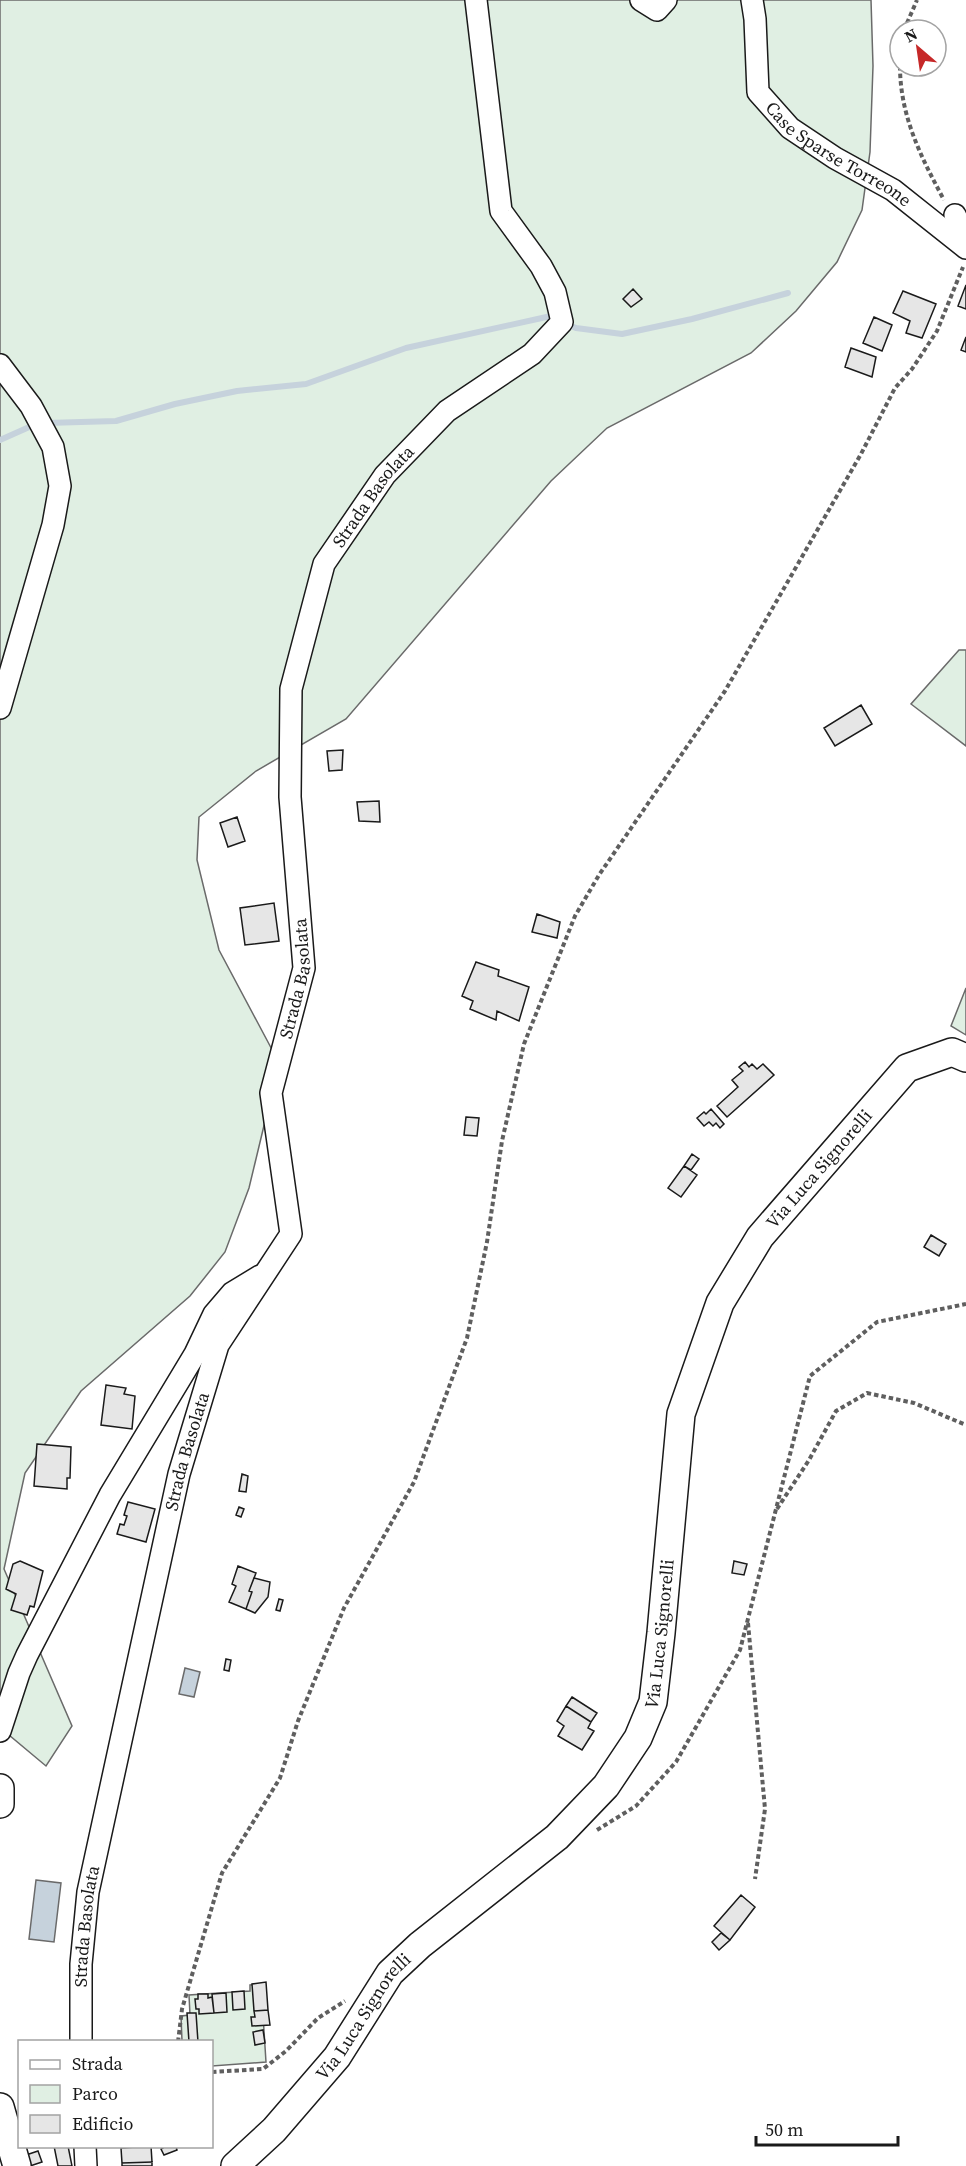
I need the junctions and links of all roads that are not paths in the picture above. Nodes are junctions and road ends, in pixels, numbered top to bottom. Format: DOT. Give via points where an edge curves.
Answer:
graph roads {
  1 [pos="476,0"];
  2 [pos="641,0"];
  3 [pos="666,0"];
  4 [pos="752,0"];
  5 [pos="955,215"];
  6 [pos="965,252"];
  7 [pos="0,365"];
  8 [pos="0,708"];
  9 [pos="966,1058"];
  10 [pos="265,1274"];
  11 [pos="0,1731"];
  12 [pos="0,1788"];
  13 [pos="0,1804"];
  14 [pos="81,2040"];
  15 [pos="0,2107"];
  16 [pos="85,2148"];
  17 [pos="17,2166"];
  18 [pos="86,2166"];
  19 [pos="235,2166"];
  1 -- 10 [label="street, Strada Basolata" via="501,211 541,266 555,292 562,322 532,354 447,411 385,475 324,564 291,689 290,797 304,968 271,1093 291,1234"];
  2 -- 3 [label="street" via="657,10"];
  4 -- 6 [label="street, Case Sparse Torreone" via="758,92 790,128 893,190"];
  5 -- 6 [label="street" via="962,229"];
  7 -- 8 [label="street" via="31,406 53,447 60,486 53,525"];
  9 -- 19 [label="main road, Via Luca Signorelli" via="951,1052 907,1068 760,1237 720,1302 681,1414 653,1702 638,1738 606,1786 557,1837 390,1973 338,2058 274,2130"];
  10 -- 11 [label="street" via="232,1293 208,1324 195,1354 110,1495 27,1655"];
  10 -- 14 [label="street, Strada Basolata" via="218,1345 179,1474 88,1892 81,1964"];
  12 -- 13 [label="main road"];
  15 -- 17 [label="main road"];
  16 -- 18 [label="street"];
}
